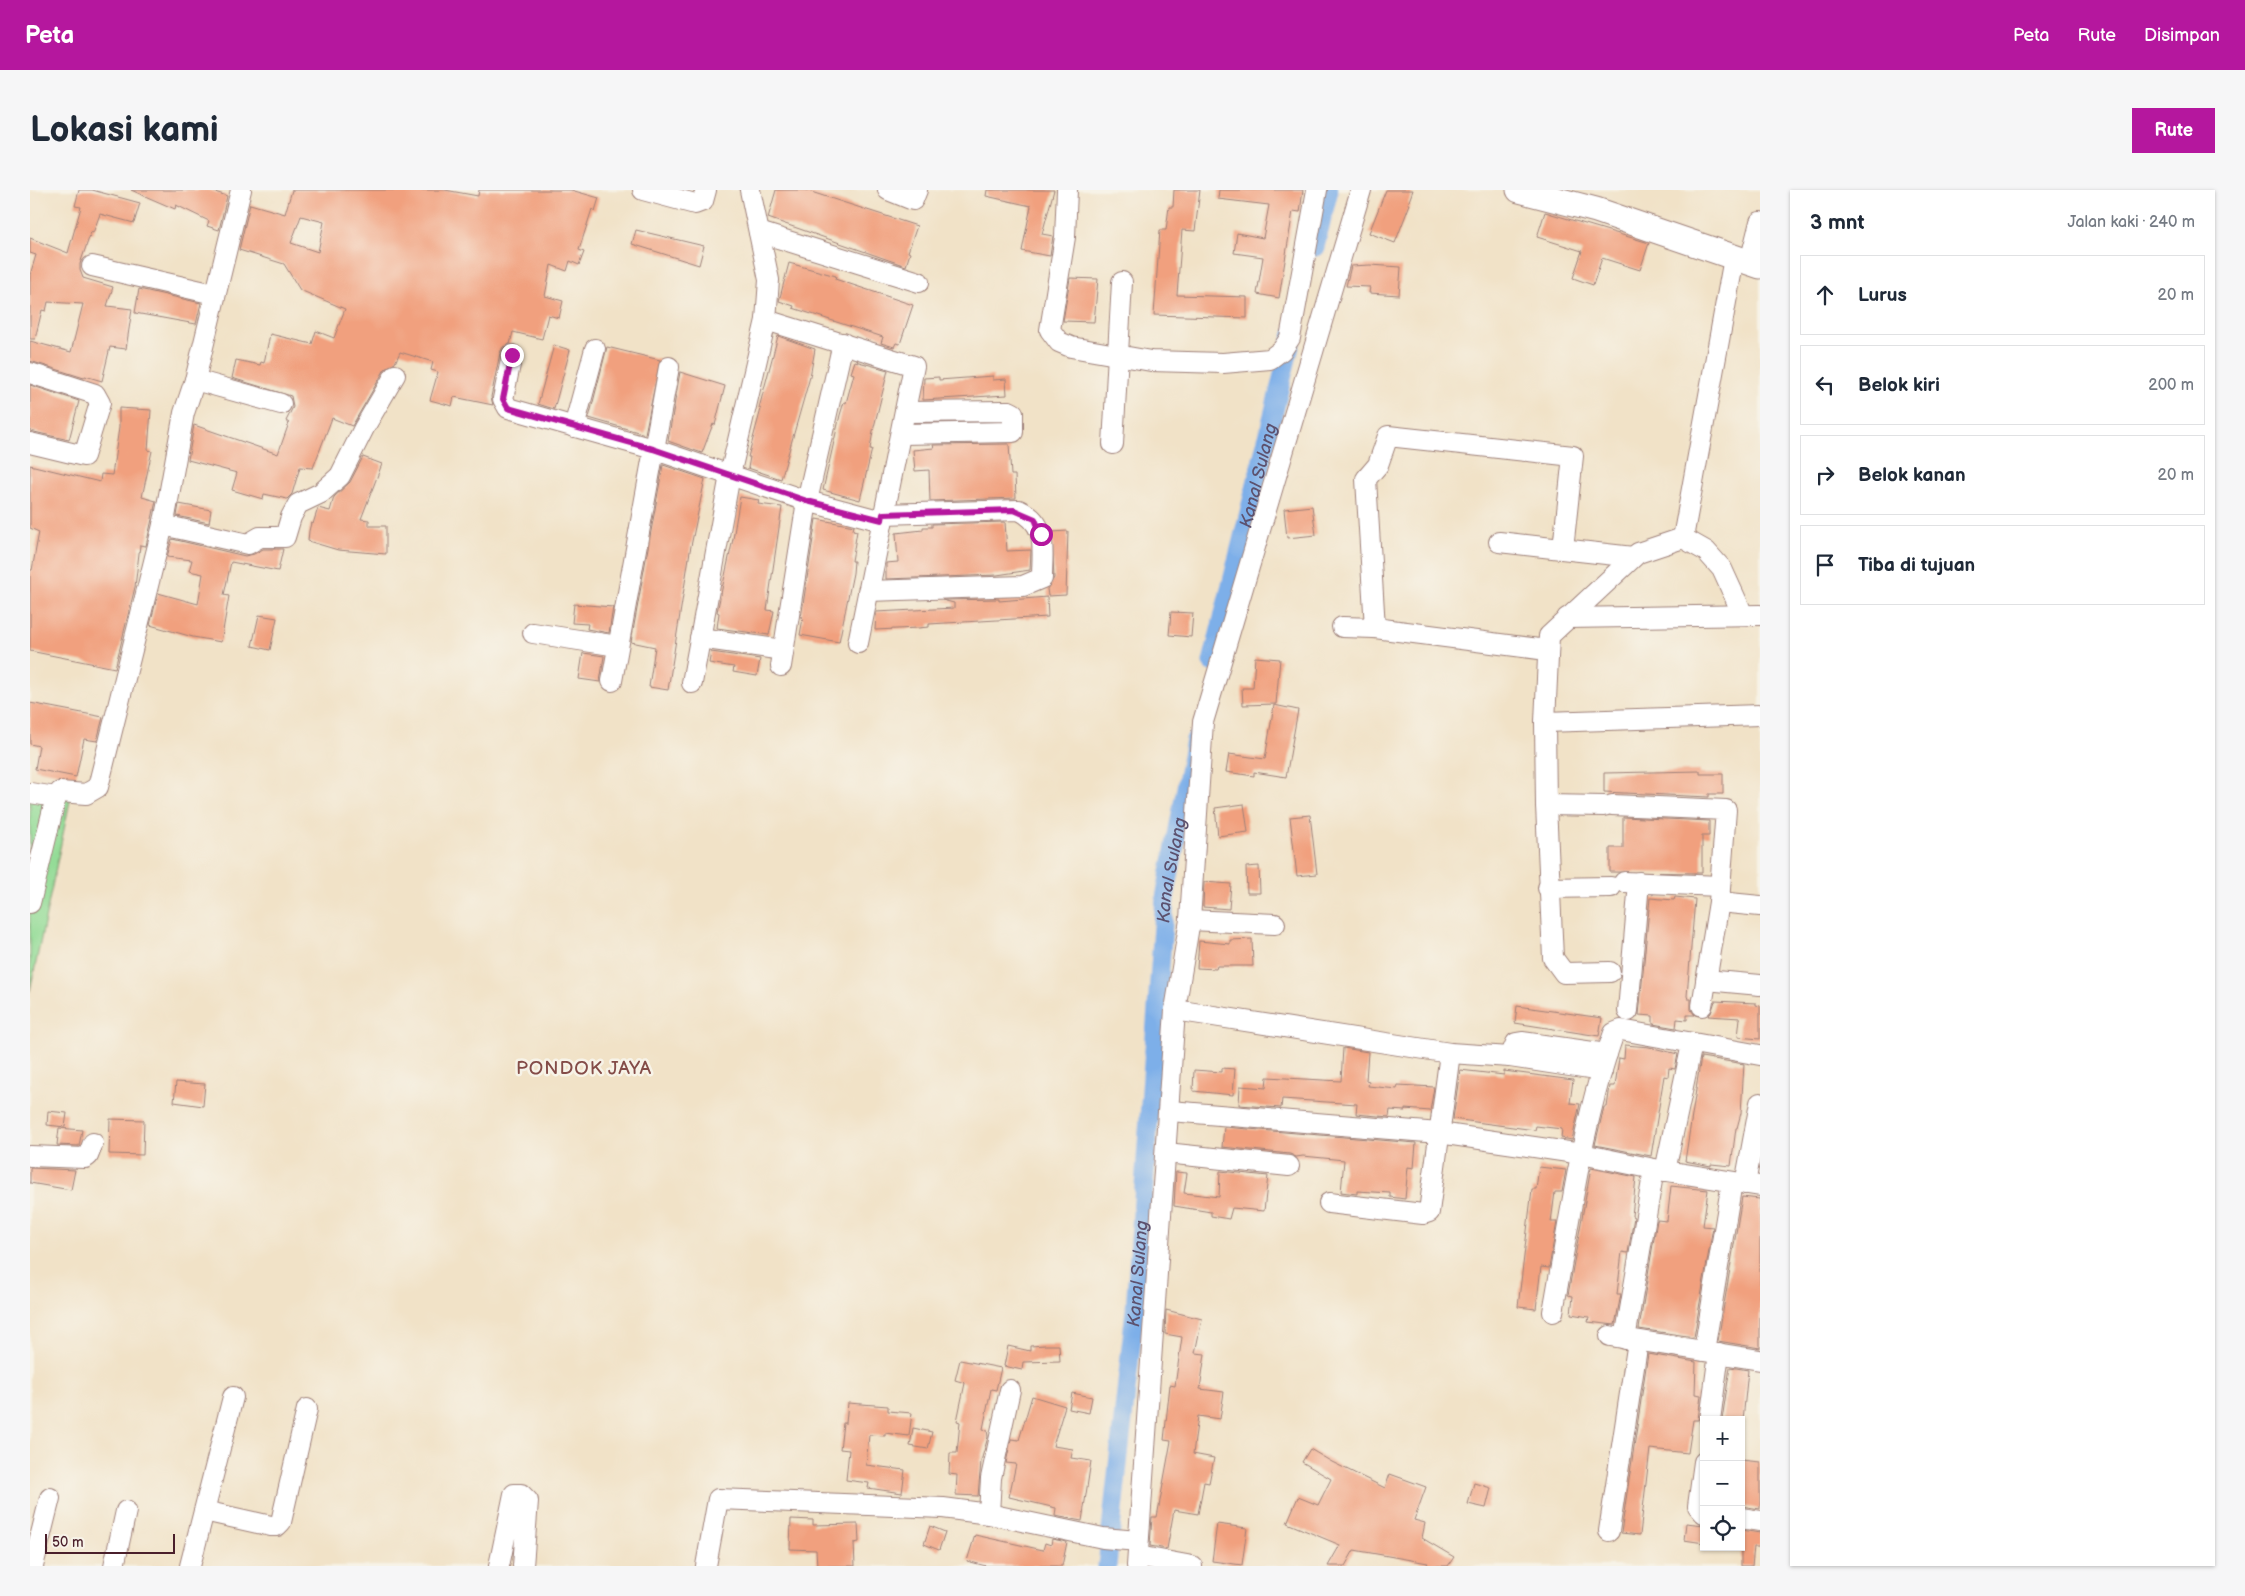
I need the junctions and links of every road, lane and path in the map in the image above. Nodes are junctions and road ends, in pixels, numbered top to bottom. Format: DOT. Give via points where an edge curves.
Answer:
graph roads {
  1 [pos="241,190"];
  2 [pos="643,190"];
  3 [pos="706,190"];
  4 [pos="750,190"];
  5 [pos="888,190"];
  6 [pos="918,190"];
  7 [pos="1066,190"];
  8 [pos="1317,190"];
  9 [pos="1361,190"];
  10 [pos="1519,190"];
  11 [pos="1759,227"];
  12 [pos="759,232"];
  13 [pos="1748,262"];
  14 [pos="92,266"];
  15 [pos="919,282"];
  16 [pos="1122,282"];
  17 [pos="214,294"];
  18 [pos="766,320"];
  19 [pos="842,343"];
  20 [pos="595,350"];
  21 [pos="512,355"];
  22 [pos="1117,355"];
  23 [pos="669,367"];
  24 [pos="30,373"];
  25 [pos="395,375"];
  26 [pos="195,380"];
  27 [pos="281,404"];
  28 [pos="906,412"];
  29 [pos="574,427"];
  30 [pos="901,434"];
  31 [pos="30,443"];
  32 [pos="1113,444"];
  33 [pos="653,449"];
  34 [pos="730,475"];
  35 [pos="807,501"];
  36 [pos="882,517"];
  37 [pos="163,525"];
  38 [pos="1682,538"];
  39 [pos="1500,542"];
  40 [pos="1564,549"];
  41 [pos="1633,557"];
  42 [pos="868,591"];
  43 [pos="1752,615"];
  44 [pos="1567,618"];
  45 [pos="1342,627"];
  46 [pos="1375,628"];
  47 [pos="533,633"];
  48 [pos="700,638"];
  49 [pos="858,643"];
  50 [pos="618,646"];
  51 [pos="1547,650"];
  52 [pos="612,681"];
  53 [pos="692,683"];
  54 [pos="1760,715"];
  55 [pos="1545,722"];
  56 [pos="30,793"];
  57 [pos="56,797"];
  58 [pos="1546,805"];
  59 [pos="1625,884"];
  60 [pos="1548,888"];
  61 [pos="1720,894"];
  62 [pos="30,903"];
  63 [pos="1760,906"];
  64 [pos="1190,920"];
  65 [pos="1275,924"];
  66 [pos="1610,972"];
  67 [pos="1706,980"];
  68 [pos="1760,985"];
  69 [pos="1702,1006"];
  70 [pos="1175,1010"];
  71 [pos="1628,1011"];
  72 [pos="1692,1044"];
  73 [pos="1450,1052"];
  74 [pos="1760,1055"];
  75 [pos="1605,1062"];
  76 [pos="1760,1103"];
  77 [pos="1170,1111"];
  78 [pos="1439,1133"];
  79 [pos="93,1143"];
  80 [pos="1166,1153"];
  81 [pos="1582,1154"];
  82 [pos="30,1156"];
  83 [pos="1289,1166"];
  84 [pos="1660,1170"];
  85 [pos="1746,1184"];
  86 [pos="1329,1203"];
  87 [pos="1553,1312"];
  88 [pos="1625,1339"];
  89 [pos="1711,1352"];
  90 [pos="1760,1360"];
  91 [pos="1010,1390"];
  92 [pos="233,1397"];
  93 [pos="307,1409"];
  94 [pos="1710,1416"];
  95 [pos="1700,1491"];
  96 [pos="50,1498"];
  97 [pos="1700,1508"];
  98 [pos="126,1511"];
  99 [pos="204,1511"];
  100 [pos="989,1514"];
  101 [pos="1745,1519"];
  102 [pos="1760,1521"];
  103 [pos="1609,1532"];
  104 [pos="1136,1551"];
  105 [pos="33,1566"];
  106 [pos="114,1566"];
  107 [pos="190,1566"];
  108 [pos="499,1566"];
  109 [pos="523,1566"];
  110 [pos="706,1566"];
  111 [pos="1192,1566"];
  1 -- 17 [label="street"];
  2 -- 3 [label="street" via="696,204 703,202"];
  4 -- 12 [label="street"];
  5 -- 6 [label="street" via="913,200"];
  7 -- 22 [label="street" via="1065,237 1050,330 1059,342 1071,347"];
  8 -- 22 [label="street" via="1290,338 1282,350 1270,359 1223,363 1151,361"];
  9 -- 64 [label="street" via="1203,722"];
  10 -- 13 [label="street" via="1596,210"];
  11 -- 13 [label="street"];
  12 -- 15 [label="street"];
  12 -- 18 [label="street" via="769,280"];
  13 -- 38 [label="street"];
  14 -- 17 [label="street"];
  16 -- 22 [label="street"];
  17 -- 26 [label="street"];
  18 -- 19 [label="street"];
  18 -- 34 [label="street"];
  19 -- 28 [label="street" via="914,366"];
  19 -- 35 [label="street"];
  20 -- 29 [label="street"];
  21 -- 29 [label="street" via="503,399 506,406"];
  22 -- 32 [label="street"];
  23 -- 33 [label="street"];
  24 -- 31 [label="street" via="95,394 100,403 84,456"];
  25 -- 37 [label="street" via="340,476 321,493 298,504 285,537 260,537 248,544"];
  26 -- 27 [label="street"];
  26 -- 37 [label="street" via="184,413"];
  28 -- 30 [label="street"];
  28 -- 30 [label="street" via="1009,411 1013,413 1013,432"];
  29 -- 33 [label="street"];
  30 -- 36 [label="street"];
  33 -- 34 [label="street"];
  33 -- 50 [label="street"];
  34 -- 35 [label="street"];
  34 -- 48 [label="street"];
  35 -- 36 [label="street"];
  35 -- 48 [label="street" via="782,658"];
  36 -- 42 [label="street"];
  36 -- 42 [label="street" via="1019,510 1035,519 1041,534 1042,578 1023,586"];
  37 -- 57 [label="street" via="98,787 86,794 60,792"];
  38 -- 41 [label="street" via="1638,552"];
  38 -- 43 [label="street" via="1706,551"];
  39 -- 40 [label="street"];
  40 -- 41 [label="street"];
  40 -- 46 [label="street" via="1573,456 1388,436 1378,465 1366,479"];
  41 -- 44 [label="street"];
  42 -- 49 [label="street"];
  43 -- 44 [label="street"];
  44 -- 51 [label="street" via="1549,636"];
  45 -- 46 [label="street"];
  46 -- 51 [label="street"];
  47 -- 50 [label="street"];
  48 -- 53 [label="street"];
  50 -- 52 [label="street"];
  51 -- 55 [label="street"];
  54 -- 55 [label="street"];
  55 -- 58 [label="street"];
  56 -- 57 [label="street"];
  57 -- 62 [label="street"];
  58 -- 60 [label="street"];
  58 -- 61 [label="street" via="1726,810"];
  59 -- 60 [label="street"];
  59 -- 61 [label="street"];
  59 -- 71 [label="street"];
  60 -- 66 [label="street" via="1553,958 1564,973"];
  61 -- 63 [label="street"];
  61 -- 67 [label="street"];
  64 -- 65 [label="street"];
  64 -- 70 [label="street"];
  67 -- 68 [label="street"];
  67 -- 69 [label="street"];
  70 -- 73 [label="street"];
  70 -- 77 [label="street"];
  72 -- 74 [label="street"];
  72 -- 75 [label="street" via="1621,1030 1614,1033"];
  72 -- 84 [label="street"];
  73 -- 75 [label="street" via="1510,1057 1516,1043 1522,1042"];
  73 -- 78 [label="street"];
  75 -- 81 [label="street"];
  76 -- 85 [label="street"];
  77 -- 78 [label="street"];
  77 -- 80 [label="street"];
  78 -- 81 [label="street"];
  78 -- 86 [label="street" via="1429,1212 1423,1214"];
  79 -- 82 [label="street" via="85,1158"];
  80 -- 83 [label="street"];
  80 -- 104 [label="street"];
  81 -- 84 [label="street"];
  81 -- 87 [label="street"];
  84 -- 85 [label="street"];
  84 -- 88 [label="street"];
  85 -- 89 [label="street"];
  88 -- 89 [label="street"];
  88 -- 103 [label="street"];
  89 -- 90 [label="street"];
  89 -- 94 [label="street"];
  91 -- 100 [label="street" via="991,1478"];
  92 -- 99 [label="street"];
  93 -- 99 [label="street" via="281,1522 277,1526"];
  95 -- 97 [label="street"];
  96 -- 105 [label="street"];
  98 -- 106 [label="street"];
  99 -- 107 [label="street"];
  100 -- 104 [label="street" via="1103,1538"];
  100 -- 110 [label="street" via="942,1508 718,1499"];
  101 -- 102 [label="street"];
  104 -- 111 [label="street"];
  108 -- 109 [label="street" via="512,1500 514,1494 521,1494 528,1501"];
}
